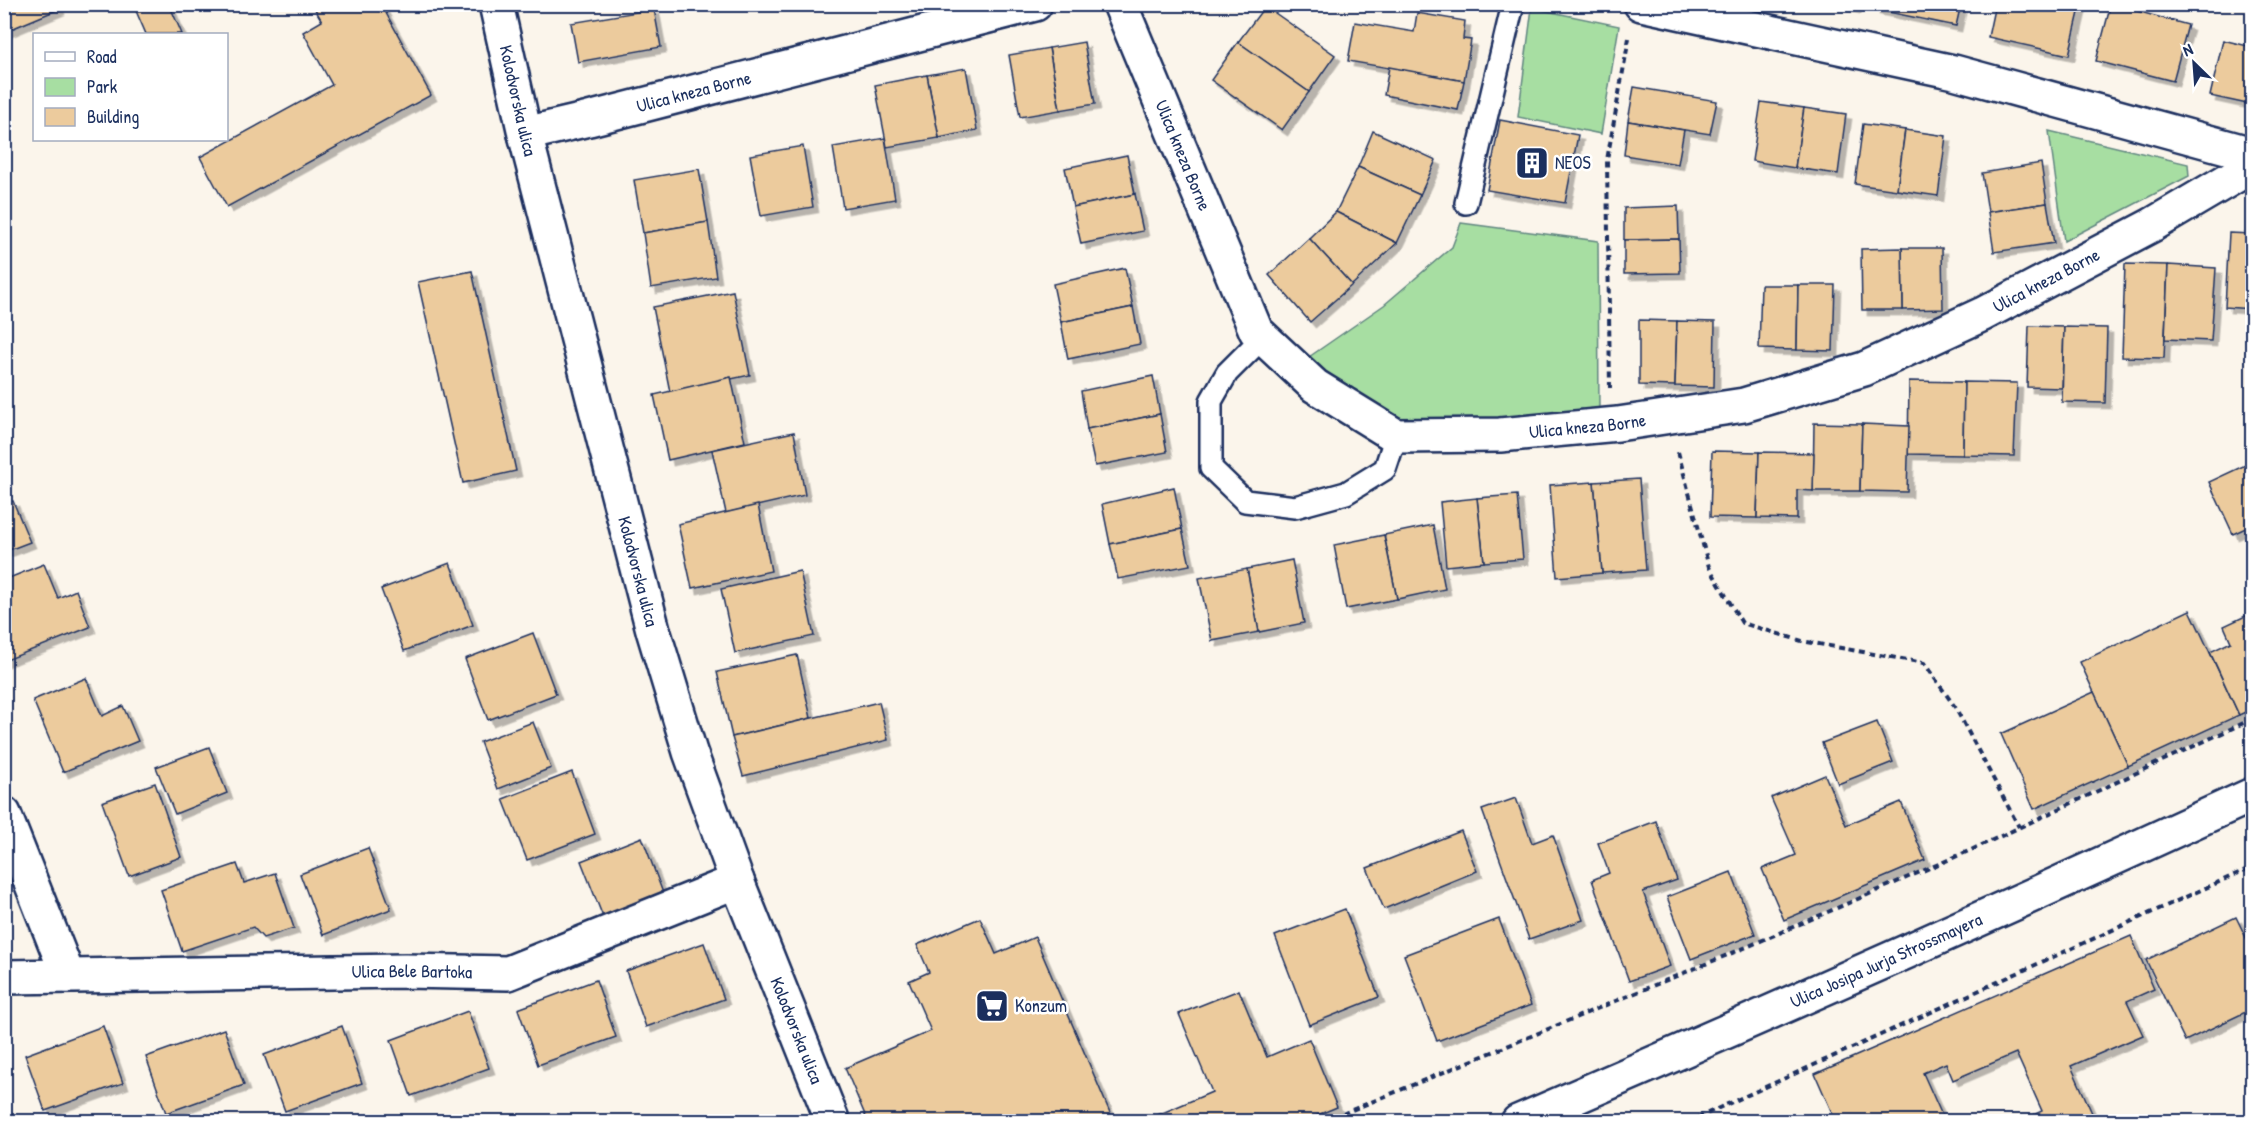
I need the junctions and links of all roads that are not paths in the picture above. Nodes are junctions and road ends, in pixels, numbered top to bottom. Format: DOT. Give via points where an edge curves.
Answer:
graph roads {
  1 [pos="496,4"];
  2 [pos="1035,4"];
  3 [pos="1120,4"];
  4 [pos="1513,4"];
  5 [pos="1636,16"];
  6 [pos="525,134"];
  7 [pos="2253,154"];
  8 [pos="2253,166"];
  9 [pos="1466,203"];
  10 [pos="1263,337"];
  11 [pos="1396,436"];
  12 [pos="2253,795"];
  13 [pos="4,814"];
  14 [pos="737,881"];
  15 [pos="4,976"];
  16 [pos="68,976"];
  17 [pos="833,1122"];
  18 [pos="1518,1122"];
  1 -- 6 [label="street, Kolodvorska ulica"];
  2 -- 6 [label="street, Ulica kneza Borne"];
  3 -- 10 [label="street, Ulica kneza Borne" via="1256,331"];
  4 -- 9 [label="lane"];
  5 -- 7 [label="street" via="1954,72"];
  6 -- 14 [label="street, Kolodvorska ulica" via="653,630 690,752"];
  8 -- 11 [label="street, Ulica kneza Borne" via="2152,225 1983,314 1864,369 1744,405 1669,417 1500,435"];
  10 -- 11 [label="street, Ulica kneza Borne" via="1315,386"];
  10 -- 11 [label="lane" via="1227,373 1212,401 1211,468 1245,501 1295,507 1346,493 1385,469"];
  12 -- 18 [label="street, Ulica Josipa Jurja Strossmayera"];
  13 -- 16 [label="street"];
  14 -- 16 [label="street, Ulica Bele Bartoka" via="508,973"];
  14 -- 17 [label="street, Kolodvorska ulica"];
  15 -- 16 [label="street, Ulica Bele Bartoka"];
}
